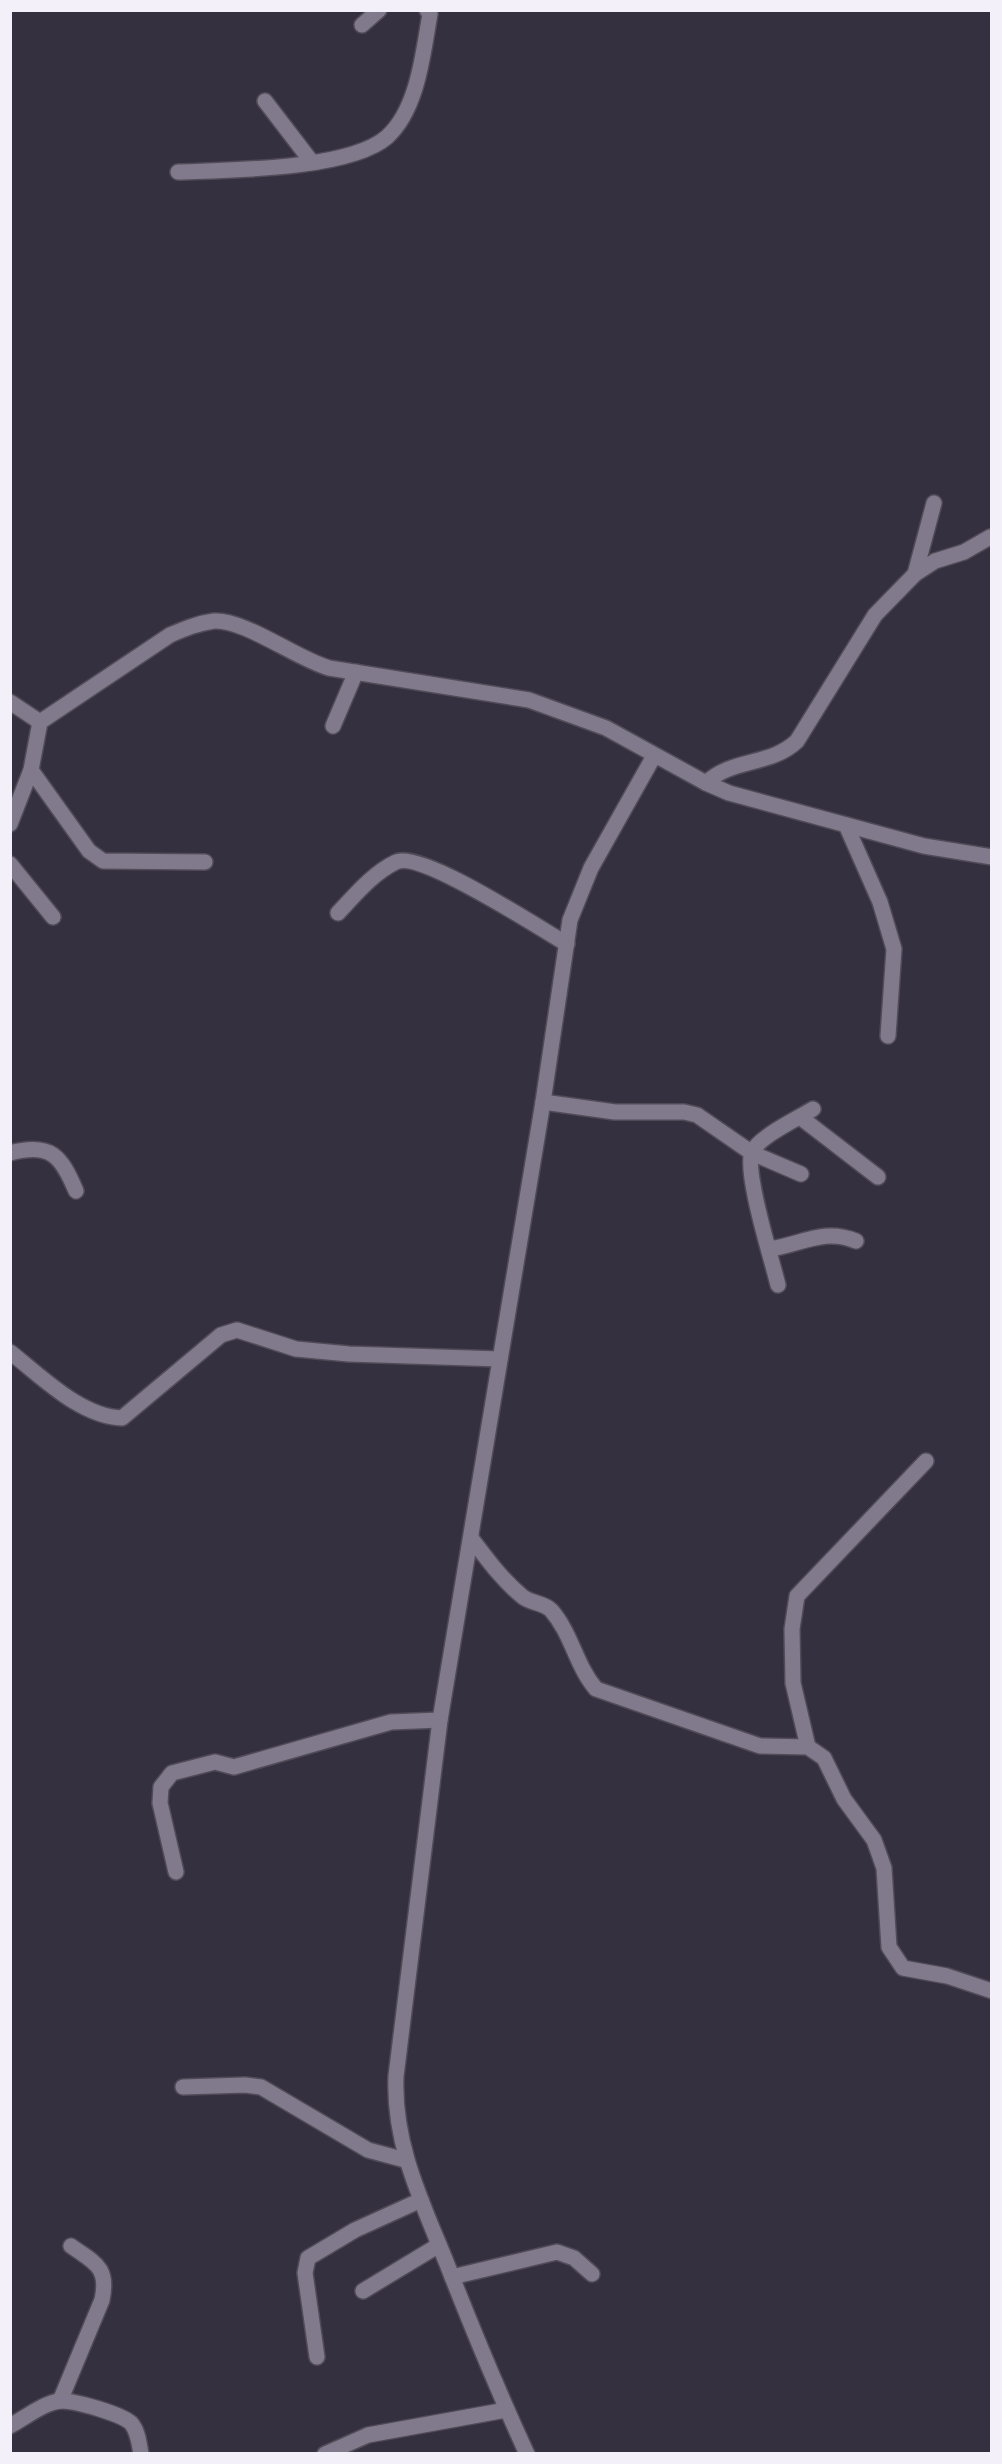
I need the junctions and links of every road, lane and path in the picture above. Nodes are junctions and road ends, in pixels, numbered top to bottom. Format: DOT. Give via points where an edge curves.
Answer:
graph roads {
  1 [pos="379,10"];
  2 [pos="427,10"];
  3 [pos="362,25"];
  4 [pos="265,101"];
  5 [pos="311,161"];
  6 [pos="178,172"];
  7 [pos="934,503"];
  8 [pos="990,537"];
  9 [pos="915,574"];
  10 [pos="356,672"];
  11 [pos="10,702"];
  12 [pos="40,722"];
  13 [pos="333,726"];
  14 [pos="654,756"];
  15 [pos="31,770"];
  16 [pos="706,783"];
  17 [pos="10,824"];
  18 [pos="846,825"];
  19 [pos="992,857"];
  20 [pos="205,862"];
  21 [pos="10,864"];
  22 [pos="338,913"];
  23 [pos="53,917"];
  24 [pos="567,944"];
  25 [pos="888,1035"];
  26 [pos="543,1102"];
  27 [pos="10,1153"];
  28 [pos="752,1153"];
  29 [pos="801,1174"];
  30 [pos="878,1177"];
  31 [pos="76,1191"];
  32 [pos="856,1241"];
  33 [pos="770,1249"];
  34 [pos="778,1285"];
  35 [pos="10,1352"];
  36 [pos="500,1359"];
  37 [pos="926,1461"];
  38 [pos="471,1538"];
  39 [pos="440,1720"];
  40 [pos="808,1747"];
  41 [pos="176,1872"];
  42 [pos="992,1991"];
  43 [pos="183,2087"];
  44 [pos="405,2160"];
  45 [pos="421,2200"];
  46 [pos="439,2245"];
  47 [pos="71,2246"];
  48 [pos="592,2274"];
  49 [pos="452,2277"];
  50 [pos="363,2290"];
  51 [pos="317,2357"];
  52 [pos="60,2401"];
  53 [pos="506,2410"];
  54 [pos="10,2426"];
  55 [pos="141,2454"];
  56 [pos="325,2454"];
  57 [pos="527,2454"];
  1 -- 3 [label="street"];
  2 -- 5 [label="street" via="430,14 420,73 409,103 388,136 365,150"];
  4 -- 5 [label="street"];
  5 -- 6 [label="street" via="256,169"];
  7 -- 9 [label="street"];
  8 -- 9 [label="street"];
  9 -- 16 [label="street" via="864,630 788,750 724,769"];
  10 -- 12 [label="street" via="310,663 240,626 216,621 170,635"];
  10 -- 13 [label="street"];
  10 -- 14 [label="street" via="529,699 606,728"];
  11 -- 12 [label="street"];
  12 -- 15 [label="street"];
  14 -- 16 [label="street"];
  14 -- 24 [label="street" via="578,894"];
  15 -- 17 [label="street"];
  15 -- 20 [label="street" via="89,851 103,861"];
  16 -- 18 [label="street"];
  18 -- 19 [label="street" via="946,851"];
  18 -- 25 [label="street" via="880,902 894,949"];
  21 -- 23 [label="street"];
  22 -- 24 [label="street" via="371,880 398,861 413,860 439,870"];
  24 -- 26 [label="street"];
  26 -- 28 [label="street" via="615,1112 697,1115"];
  26 -- 36 [label="street"];
  27 -- 31 [label="street" via="29,1149 53,1154 63,1162"];
  28 -- 29 [label="street"];
  28 -- 30 [label="street" via="761,1141 806,1113"];
  28 -- 33 [label="street" via="753,1184"];
  32 -- 33 [label="street" via="824,1234"];
  33 -- 34 [label="street"];
  35 -- 36 [label="street" via="65,1395 105,1417 123,1418 221,1335 237,1330 296,1349"];
  36 -- 38 [label="street"];
  37 -- 40 [label="street" via="797,1596 792,1629 793,1683"];
  38 -- 39 [label="street"];
  38 -- 40 [label="street" via="525,1599 549,1608 564,1626 584,1675 596,1689 760,1746"];
  39 -- 41 [label="street" via="391,1722 234,1767 215,1762 172,1773 161,1787 160,1803"];
  39 -- 44 [label="street" via="396,2076 395,2103"];
  40 -- 42 [label="street" via="824,1758 844,1799 874,1840 884,1868 889,1947 903,1968 947,1976"];
  43 -- 44 [label="street" via="261,2087 368,2150"];
  44 -- 45 [label="street"];
  45 -- 46 [label="street"];
  45 -- 51 [label="street" via="355,2230 308,2258 304,2273"];
  46 -- 49 [label="street"];
  46 -- 50 [label="street"];
  47 -- 52 [label="street" via="99,2266 105,2283 102,2300"];
  48 -- 49 [label="street" via="574,2258 557,2252"];
  49 -- 53 [label="street"];
  52 -- 54 [label="street"];
  52 -- 55 [label="street" via="123,2417 133,2425"];
  53 -- 56 [label="street" via="368,2435"];
  53 -- 57 [label="street"];
}
